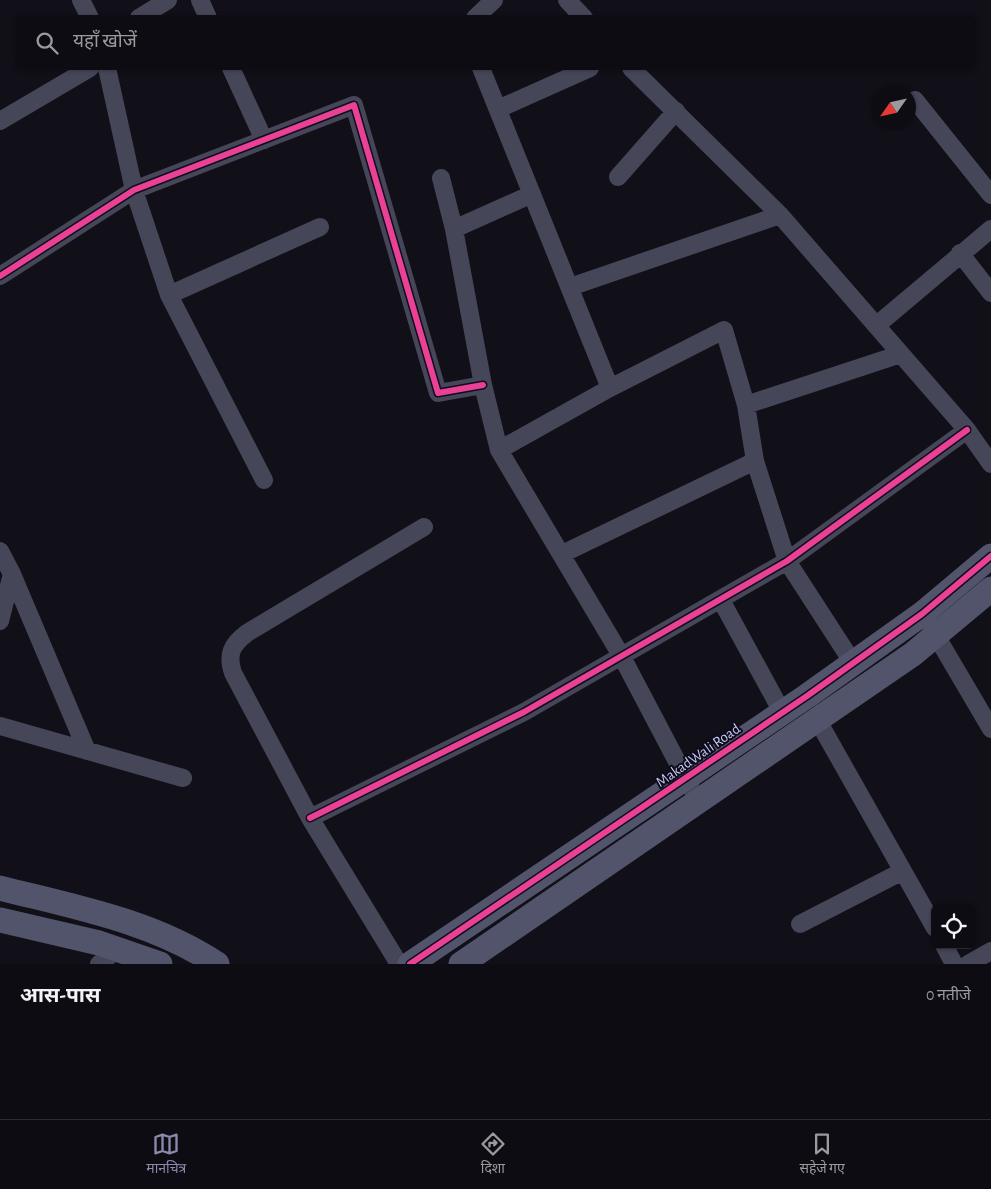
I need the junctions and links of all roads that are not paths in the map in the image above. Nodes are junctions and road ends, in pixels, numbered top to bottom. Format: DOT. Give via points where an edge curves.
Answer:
graph roads {
  1 [pos="81,0"];
  2 [pos="168,0"];
  3 [pos="200,0"];
  4 [pos="494,0"];
  5 [pos="88,15"];
  6 [pos="144,15"];
  7 [pos="207,15"];
  8 [pos="478,15"];
  9 [pos="87,70"];
  10 [pos="107,70"];
  11 [pos="232,70"];
  12 [pos="482,70"];
  13 [pos="586,70"];
  14 [pos="633,70"];
  15 [pos="916,101"];
  16 [pos="498,109"];
  17 [pos="676,111"];
  18 [pos="0,121"];
  19 [pos="264,140"];
  20 [pos="618,177"];
  21 [pos="441,178"];
  22 [pos="134,190"];
  23 [pos="532,194"];
  24 [pos="991,195"];
  25 [pos="780,215"];
  26 [pos="320,226"];
  27 [pos="454,229"];
  28 [pos="991,229"];
  29 [pos="960,253"];
  30 [pos="0,276"];
  31 [pos="570,287"];
  32 [pos="991,293"];
  33 [pos="168,295"];
  34 [pos="877,325"];
  35 [pos="901,354"];
  36 [pos="483,385"];
  37 [pos="610,388"];
  38 [pos="746,405"];
  39 [pos="966,430"];
  40 [pos="498,450"];
  41 [pos="756,461"];
  42 [pos="991,464"];
  43 [pos="264,480"];
  44 [pos="424,527"];
  45 [pos="0,551"];
  46 [pos="562,554"];
  47 [pos="991,556"];
  48 [pos="787,561"];
  49 [pos="12,574"];
  50 [pos="991,590"];
  51 [pos="721,600"];
  52 [pos="922,614"];
  53 [pos="0,621"];
  54 [pos="936,634"];
  55 [pos="622,657"];
  56 [pos="853,663"];
  57 [pos="782,712"];
  58 [pos="818,719"];
  59 [pos="989,720"];
  60 [pos="0,726"];
  61 [pos="87,751"];
  62 [pos="183,778"];
  63 [pos="686,780"];
  64 [pos="700,800"];
  65 [pos="310,818"];
  66 [pos="903,871"];
  67 [pos="0,888"];
  68 [pos="0,920"];
  69 [pos="931,921"];
  70 [pos="800,924"];
  71 [pos="946,949"];
  72 [pos="991,952"];
  73 [pos="108,956"];
  74 [pos="160,964"];
  75 [pos="217,964"];
  76 [pos="399,964"];
  77 [pos="410,964"];
  78 [pos="461,964"];
  79 [pos="954,964"];
  80 [pos="968,964"];
  1 -- 5 [label="street"];
  2 -- 6 [label="street"];
  3 -- 7 [label="street"];
  4 -- 8 [label="street"];
  9 -- 18 [label="street"];
  10 -- 22 [label="street"];
  11 -- 19 [label="street"];
  12 -- 16 [label="street"];
  13 -- 16 [label="street"];
  14 -- 17 [label="street"];
  15 -- 24 [label="street"];
  16 -- 23 [label="street"];
  17 -- 20 [label="street"];
  17 -- 25 [label="street"];
  19 -- 22 [label="street"];
  19 -- 36 [label="street" via="354,105 438,393"];
  21 -- 27 [label="street"];
  22 -- 30 [label="street"];
  22 -- 33 [label="street"];
  23 -- 27 [label="street"];
  23 -- 31 [label="street"];
  25 -- 31 [label="street"];
  25 -- 34 [label="street"];
  26 -- 33 [label="street"];
  27 -- 36 [label="street"];
  28 -- 29 [label="street"];
  29 -- 32 [label="street"];
  29 -- 34 [label="street"];
  31 -- 37 [label="street"];
  33 -- 43 [label="street"];
  34 -- 35 [label="street"];
  35 -- 38 [label="street"];
  35 -- 39 [label="street"];
  36 -- 40 [label="street"];
  37 -- 38 [label="street" via="724,330"];
  37 -- 40 [label="street"];
  38 -- 41 [label="street"];
  39 -- 42 [label="street"];
  39 -- 48 [label="street"];
  40 -- 46 [label="street"];
  41 -- 46 [label="street"];
  41 -- 48 [label="street"];
  44 -- 65 [label="street" via="247,633 230,652 233,673"];
  45 -- 49 [label="street"];
  46 -- 55 [label="street"];
  47 -- 52 [label="street, MakadWali Road"];
  48 -- 51 [label="street"];
  48 -- 56 [label="street"];
  49 -- 53 [label="street"];
  49 -- 61 [label="street"];
  50 -- 54 [label="street"];
  51 -- 55 [label="street"];
  51 -- 57 [label="street"];
  52 -- 54 [label="street"];
  52 -- 56 [label="street, MakadWali Road"];
  54 -- 58 [label="street" via="913,654"];
  54 -- 59 [label="street"];
  55 -- 63 [label="street"];
  55 -- 65 [label="street" via="524,712"];
  56 -- 57 [label="street, MakadWali Road"];
  57 -- 63 [label="street, MakadWali Road"];
  58 -- 64 [label="street"];
  58 -- 66 [label="street"];
  60 -- 61 [label="street"];
  61 -- 62 [label="street"];
  63 -- 64 [label="street"];
  63 -- 77 [label="street, MakadWali Road"];
  64 -- 78 [label="street"];
  65 -- 76 [label="street"];
  66 -- 69 [label="street"];
  66 -- 70 [label="street"];
  67 -- 75 [label="street" via="151,928"];
  68 -- 73 [label="street"];
  71 -- 79 [label="street"];
  72 -- 80 [label="street"];
  73 -- 74 [label="street"];
}
